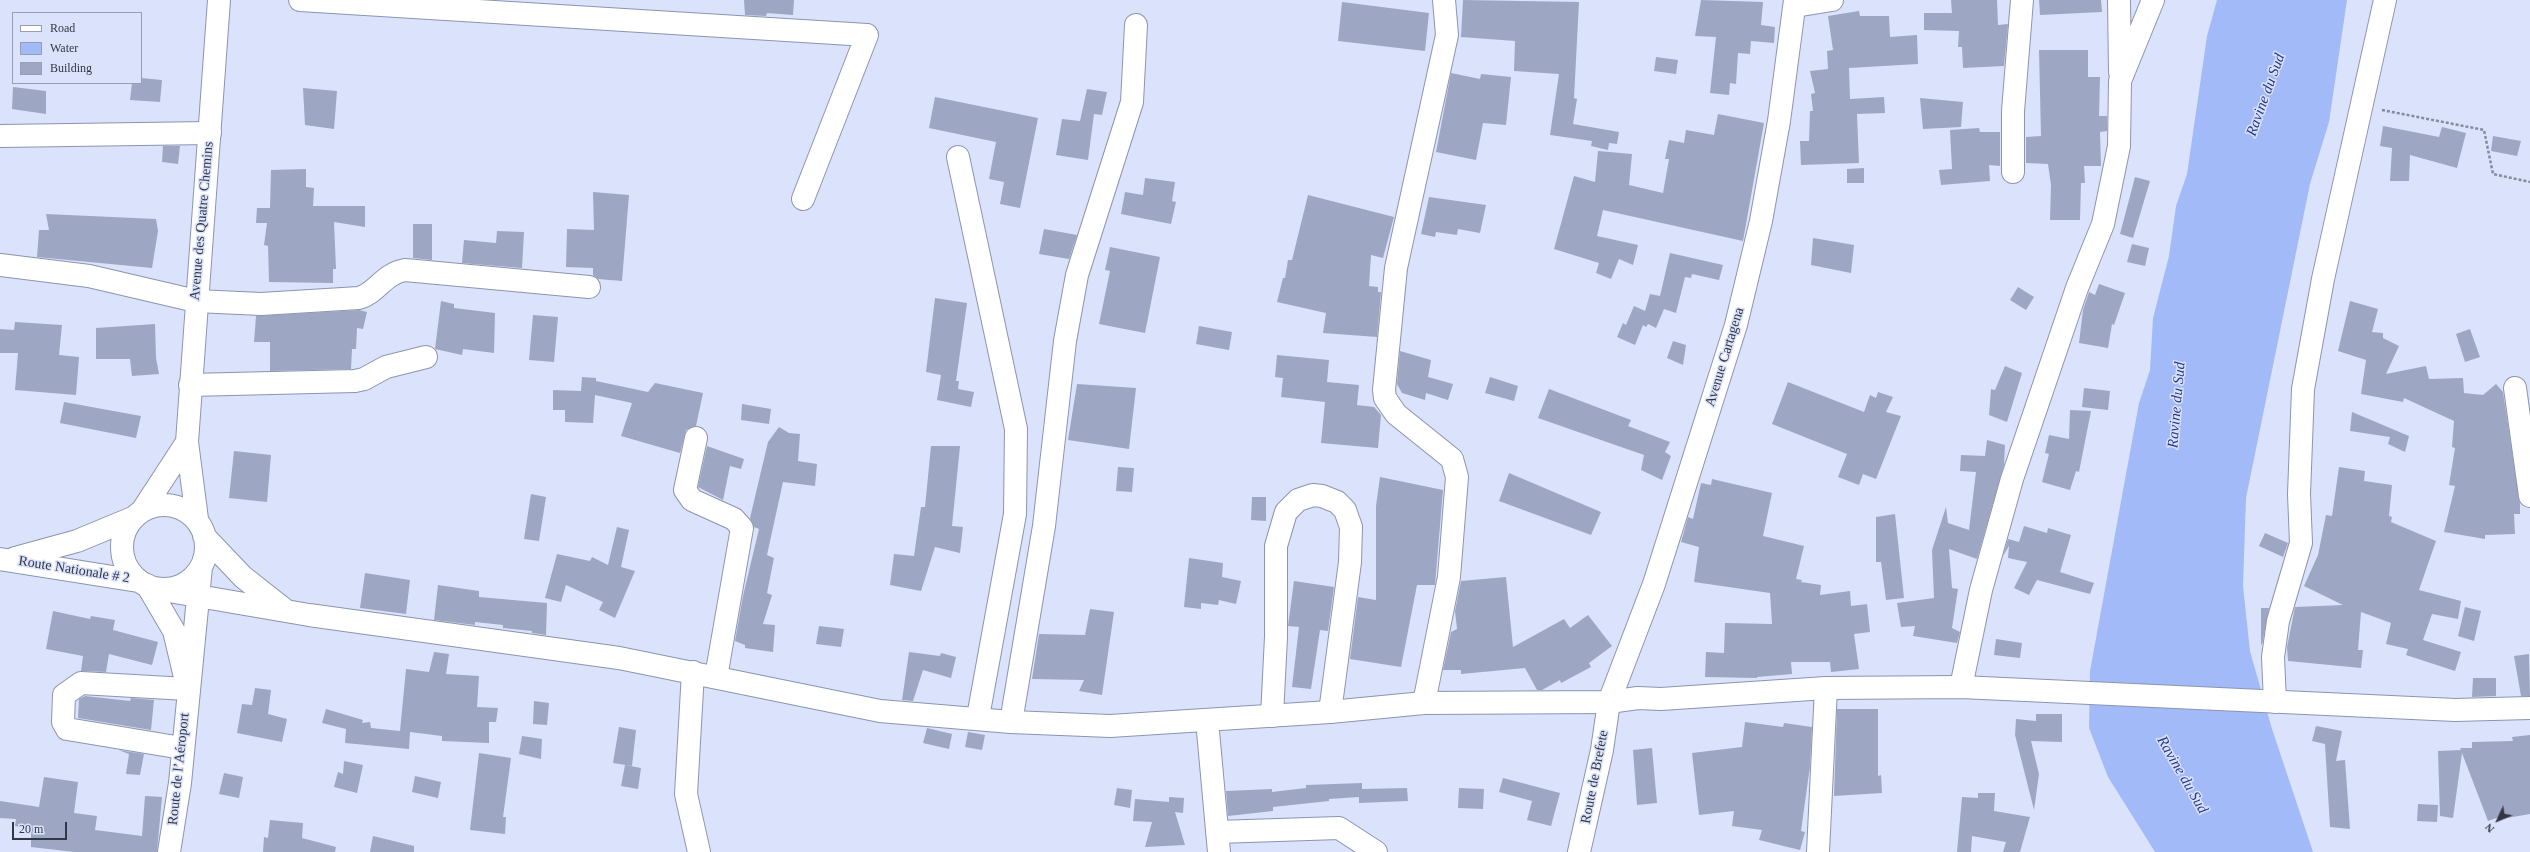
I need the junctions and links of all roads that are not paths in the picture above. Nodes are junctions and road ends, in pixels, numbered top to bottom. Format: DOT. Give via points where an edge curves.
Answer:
graph roads {
  1 [pos="219,0"];
  2 [pos="300,0"];
  3 [pos="1444,0"];
  4 [pos="1832,0"];
  5 [pos="2022,0"];
  6 [pos="2119,0"];
  7 [pos="2153,0"];
  8 [pos="2385,0"];
  9 [pos="1795,3"];
  10 [pos="1136,25"];
  11 [pos="2120,81"];
  12 [pos="210,132"];
  13 [pos="0,136"];
  14 [pos="958,157"];
  15 [pos="2013,172"];
  16 [pos="803,199"];
  17 [pos="0,265"];
  18 [pos="589,286"];
  19 [pos="196,301"];
  20 [pos="426,357"];
  21 [pos="190,385"];
  22 [pos="2515,388"];
  23 [pos="696,438"];
  24 [pos="187,442"];
  25 [pos="2530,496"];
  26 [pos="138,514"];
  27 [pos="201,527"];
  28 [pos="5,560"];
  29 [pos="201,567"];
  30 [pos="147,585"];
  31 [pos="198,597"];
  32 [pos="286,611"];
  33 [pos="693,672"];
  34 [pos="716,677"];
  35 [pos="1961,687"];
  36 [pos="188,688"];
  37 [pos="1826,688"];
  38 [pos="1609,702"];
  39 [pos="2275,702"];
  40 [pos="1424,703"];
  41 [pos="2530,708"];
  42 [pos="1330,712"];
  43 [pos="1272,716"];
  44 [pos="978,718"];
  45 [pos="1207,720"];
  46 [pos="1012,722"];
  47 [pos="182,748"];
  48 [pos="1218,842"];
  49 [pos="168,852"];
  50 [pos="699,852"];
  51 [pos="1376,852"];
  52 [pos="1579,852"];
  53 [pos="1818,852"];
  1 -- 12 [label="street, Avenue des Quatre Chemins"];
  2 -- 16 [label="street" via="867,35"];
  3 -- 40 [label="street" via="1447,35 1396,268 1384,390 1385,398 1396,414 1452,459 1457,477 1449,577"];
  4 -- 9 [label="street"];
  5 -- 15 [label="street" via="2013,111"];
  6 -- 11 [label="street"];
  7 -- 11 [label="street"];
  8 -- 39 [label="street" via="2323,279 2303,389 2299,494 2301,543 2278,621 2273,657"];
  9 -- 38 [label="street, Avenue Cartagena" via="1779,121 1761,221 1736,325 1654,584"];
  10 -- 46 [label="street" via="1132,102 1078,275 1066,334 1044,526"];
  11 -- 35 [label="street" via="2119,146 2103,224 2077,288 2012,479 1981,590"];
  12 -- 13 [label="street"];
  12 -- 19 [label="street, Avenue des Quatre Chemins"];
  14 -- 44 [label="street" via="1016,429 1015,514"];
  17 -- 19 [label="street" via="89,276"];
  18 -- 19 [label="street" via="405,270 390,274 359,298 261,304"];
  19 -- 21 [label="street, Avenue des Quatre Chemins"];
  20 -- 21 [label="street" via="386,367 355,381"];
  21 -- 24 [label="street, Avenue des Quatre Chemins"];
  22 -- 25 [label="street"];
  23 -- 34 [label="street" via="685,490 687,495 692,500 734,519 742,528"];
  24 -- 26 [label="street"];
  24 -- 27 [label="street, Avenue des Quatre Chemins"];
  26 -- 27 [label="street" via="160,505 169,505 188,512"];
  26 -- 28 [label="street, Route Nationale # 2" via="77,541"];
  26 -- 30 [label="street" via="128,524 122,544 123,554 128,570"];
  27 -- 29 [label="street" via="205,552"];
  27 -- 32 [label="street" via="243,578"];
  28 -- 30 [label="street, Route Nationale # 2"];
  29 -- 30 [label="street" via="190,580 182,584"];
  29 -- 31 [label="street, Route de l’Aéroport"];
  30 -- 31 [label="street"];
  30 -- 36 [label="street, Route de l’Aéroport" via="174,632"];
  31 -- 32 [label="street"];
  31 -- 36 [label="street, Route de l’Aéroport"];
  32 -- 33 [label="street" via="619,658"];
  33 -- 34 [label="street"];
  33 -- 50 [label="street" via="686,794"];
  34 -- 44 [label="street" via="880,711"];
  35 -- 37 [label="street"];
  35 -- 39 [label="street"];
  36 -- 47 [label="street, Route de l’Aéroport"];
  36 -- 47 [label="street" via="81,683 64,695 63,722 67,729"];
  37 -- 38 [label="street" via="1661,699 1638,698"];
  37 -- 53 [label="street"];
  38 -- 40 [label="street"];
  38 -- 52 [label="street, Route de Brefete" via="1602,750"];
  39 -- 41 [label="street" via="2455,710"];
  40 -- 42 [label="street"];
  42 -- 43 [label="street"];
  42 -- 43 [label="street" via="1350,562 1352,527 1345,510 1337,502 1314,495 1298,500 1286,512 1276,546 1276,637"];
  43 -- 45 [label="street"];
  44 -- 46 [label="street"];
  45 -- 46 [label="street" via="1110,726"];
  45 -- 48 [label="street"];
  47 -- 49 [label="street, Route de l’Aéroport" via="180,783"];
  48 -- 51 [label="street" via="1339,828"];
}
